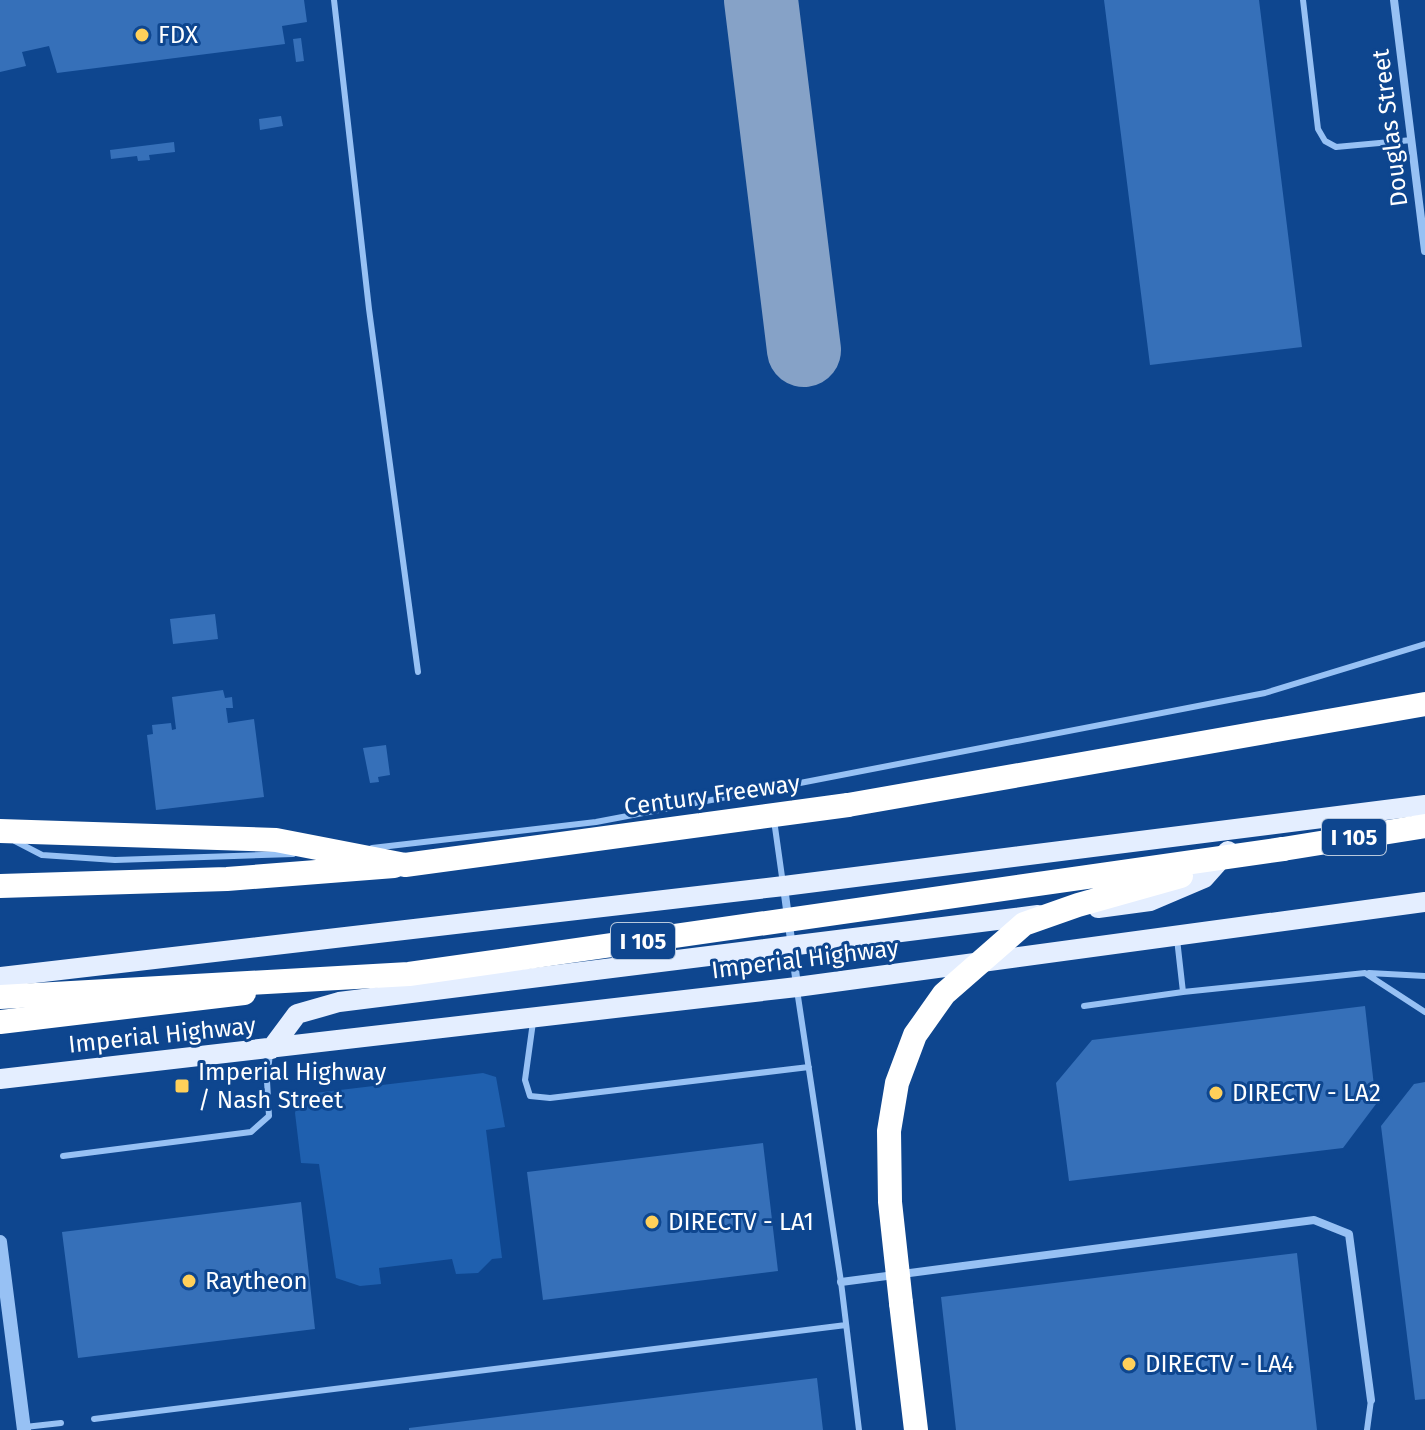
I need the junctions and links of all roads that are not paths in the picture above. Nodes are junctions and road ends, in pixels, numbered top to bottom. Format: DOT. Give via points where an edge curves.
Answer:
graph roads {
  1 [pos="334,0"];
  2 [pos="1303,0"];
  3 [pos="1394,0"];
  4 [pos="1412,140"];
  5 [pos="1425,251"];
  6 [pos="1425,644"];
  7 [pos="418,672"];
  8 [pos="1425,704"];
  9 [pos="769,789"];
  10 [pos="1425,805"];
  11 [pos="1425,826"];
  12 [pos="4,829"];
  13 [pos="1239,829"];
  14 [pos="1283,849"];
  15 [pos="405,865"];
  16 [pos="0,886"];
  17 [pos="784,886"];
  18 [pos="1425,902"];
  19 [pos="1176,936"];
  20 [pos="791,946"];
  21 [pos="1365,973"];
  22 [pos="409,974"];
  23 [pos="1425,976"];
  24 [pos="0,977"];
  25 [pos="797,987"];
  26 [pos="1183,992"];
  27 [pos="0,997"];
  28 [pos="1084,1006"];
  29 [pos="1425,1012"];
  30 [pos="534,1018"];
  31 [pos="0,1022"];
  32 [pos="271,1049"];
  33 [pos="809,1067"];
  34 [pos="0,1079"];
  35 [pos="63,1156"];
  36 [pos="0,1242"];
  37 [pos="841,1282"];
  38 [pos="5,1320"];
  39 [pos="846,1325"];
  40 [pos="1371,1400"];
  41 [pos="94,1419"];
  42 [pos="61,1423"];
  43 [pos="24,1429"];
  44 [pos="859,1430"];
  45 [pos="916,1430"];
  46 [pos="1367,1430"];
  1 -- 7 [label="lane"];
  2 -- 4 [label="lane" via="1318,129 1325,141 1336,147"];
  3 -- 4 [label="street, Douglas Street"];
  4 -- 5 [label="street, Douglas Street"];
  6 -- 9 [label="lane" via="1265,693"];
  8 -- 15 [label="highway, Century Freeway, bridge" via="848,805"];
  9 -- 12 [label="lane" via="596,822 291,854 115,860 42,855"];
  9 -- 17 [label="lane"];
  10 -- 13 [label="main road"];
  11 -- 14 [label="highway, I 105"];
  12 -- 15 [label="highway, bridge" via="276,840"];
  13 -- 17 [label="main road"];
  13 -- 20 [label="main road" via="1204,878 1150,901"];
  14 -- 22 [label="highway, I 105, bridge"];
  14 -- 45 [label="highway, bridge" via="1024,924 944,994 915,1035 897,1083 889,1131 890,1202"];
  15 -- 16 [label="highway, Century Freeway, bridge" via="227,879"];
  17 -- 20 [label="street"];
  17 -- 24 [label="main road"];
  18 -- 19 [label="main road, Imperial Highway"];
  19 -- 25 [label="main road, Imperial Highway"];
  19 -- 26 [label="lane"];
  20 -- 25 [label="street"];
  20 -- 32 [label="main road" via="339,1002 297,1014"];
  21 -- 23 [label="lane"];
  21 -- 26 [label="lane"];
  21 -- 29 [label="lane"];
  22 -- 27 [label="highway, I 105, bridge"];
  22 -- 31 [label="highway, bridge"];
  25 -- 30 [label="main road, Imperial Highway"];
  25 -- 33 [label="lane"];
  26 -- 28 [label="lane"];
  30 -- 32 [label="main road, Imperial Highway"];
  30 -- 33 [label="lane" via="525,1080 530,1096 550,1098"];
  32 -- 34 [label="main road, Imperial Highway"];
  32 -- 35 [label="lane" via="269,1116 251,1132"];
  33 -- 37 [label="lane"];
  36 -- 38 [label="street"];
  37 -- 39 [label="lane"];
  37 -- 40 [label="street" via="1314,1220 1349,1234"];
  38 -- 43 [label="street"];
  39 -- 41 [label="lane"];
  39 -- 44 [label="lane"];
  40 -- 46 [label="lane"];
  42 -- 43 [label="lane"];
}
